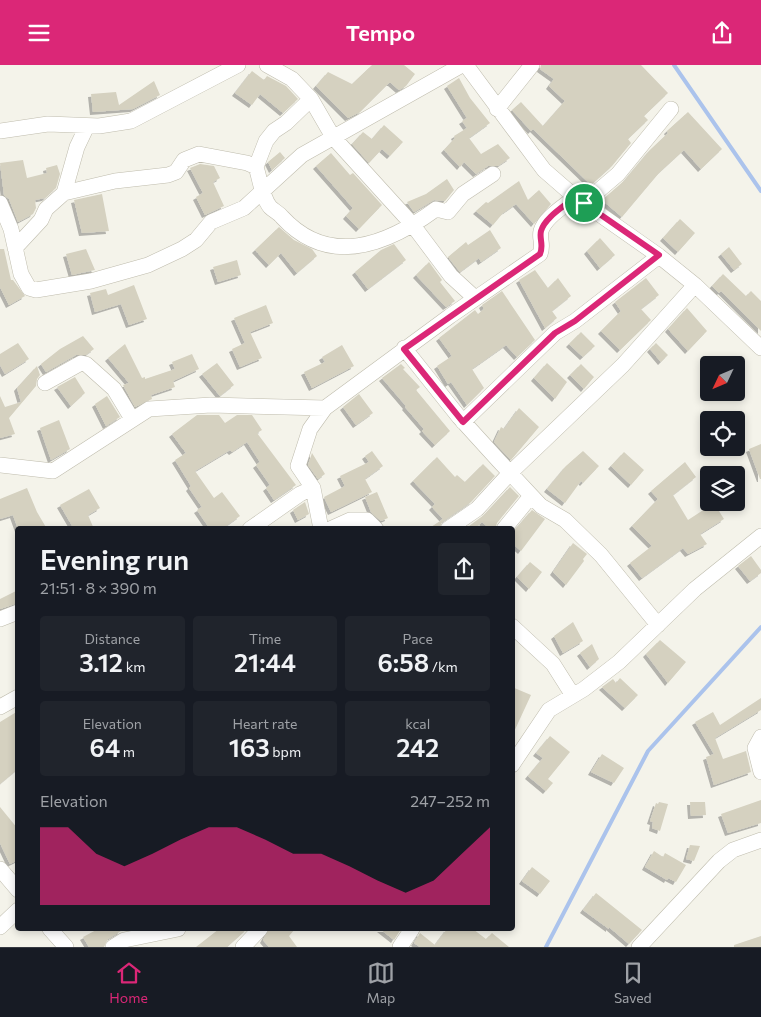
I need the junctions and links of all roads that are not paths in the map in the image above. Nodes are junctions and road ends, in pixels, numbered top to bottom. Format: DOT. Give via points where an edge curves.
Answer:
graph roads {
  1 [pos="238,65"];
  2 [pos="267,65"];
  3 [pos="464,65"];
  4 [pos="532,65"];
  5 [pos="311,99"];
  6 [pos="497,109"];
  7 [pos="670,109"];
  8 [pos="87,126"];
  9 [pos="0,131"];
  10 [pos="333,137"];
  11 [pos="256,167"];
  12 [pos="493,174"];
  13 [pos="263,189"];
  14 [pos="64,193"];
  15 [pos="579,200"];
  16 [pos="0,203"];
  17 [pos="412,224"];
  18 [pos="16,248"];
  19 [pos="659,255"];
  20 [pos="695,285"];
  21 [pos="475,298"];
  22 [pos="761,348"];
  23 [pos="404,349"];
  24 [pos="45,383"];
  25 [pos="325,408"];
  26 [pos="132,419"];
  27 [pos="463,422"];
  28 [pos="0,465"];
  29 [pos="510,473"];
  30 [pos="313,488"];
  31 [pos="532,496"];
  32 [pos="254,526"];
  33 [pos="320,526"];
  34 [pos="337,526"];
  35 [pos="373,526"];
  36 [pos="452,526"];
  37 [pos="507,526"];
  38 [pos="761,536"];
  39 [pos="15,613"];
  40 [pos="0,619"];
  41 [pos="658,625"];
  42 [pos="515,629"];
  43 [pos="572,694"];
  44 [pos="761,737"];
  45 [pos="515,761"];
  46 [pos="761,772"];
  47 [pos="761,840"];
  48 [pos="0,869"];
  49 [pos="15,886"];
  50 [pos="15,913"];
  51 [pos="0,927"];
  52 [pos="52,931"];
  53 [pos="167,931"];
  54 [pos="258,931"];
  55 [pos="411,931"];
  56 [pos="66,947"];
  57 [pos="113,947"];
  58 [pos="244,947"];
  59 [pos="400,947"];
  60 [pos="639,947"];
  1 -- 8 [label="street" via="131,121"];
  2 -- 5 [label="street" via="292,79"];
  3 -- 6 [label="street"];
  3 -- 10 [label="street"];
  4 -- 6 [label="street"];
  5 -- 10 [label="street"];
  5 -- 11 [label="street" via="274,131 266,141"];
  6 -- 15 [label="street" via="544,170"];
  7 -- 15 [label="street" via="618,174"];
  8 -- 9 [label="street" via="48,124"];
  8 -- 14 [label="street" via="77,147"];
  10 -- 13 [label="street" via="302,155"];
  10 -- 17 [label="street"];
  11 -- 13 [label="street"];
  11 -- 14 [label="street" via="199,154 184,160 176,172 168,175 116,181"];
  12 -- 17 [label="street" via="462,194 448,212 436,209"];
  13 -- 17 [label="street" via="270,207 290,226 324,245 362,246 385,239"];
  13 -- 18 [label="street" via="244,208 217,218 196,240 182,249 148,265 91,281 36,290 29,288 21,274"];
  14 -- 18 [label="street" via="46,209 41,220"];
  15 -- 19 [label="street"];
  15 -- 21 [label="street" via="545,223 541,232 543,247 540,254"];
  16 -- 18 [label="street"];
  17 -- 21 [label="street" via="451,277"];
  19 -- 20 [label="street"];
  19 -- 27 [label="street" via="555,333"];
  20 -- 22 [label="street"];
  20 -- 29 [label="street" via="622,365"];
  21 -- 23 [label="street"];
  23 -- 25 [label="street"];
  23 -- 27 [label="street"];
  24 -- 26 [label="street" via="81,363 86,364 114,389"];
  25 -- 26 [label="street" via="211,405 149,409"];
  25 -- 30 [label="street" via="310,429 298,466"];
  26 -- 28 [label="street" via="53,471"];
  27 -- 29 [label="street"];
  29 -- 31 [label="street"];
  29 -- 36 [label="street" via="477,509"];
  30 -- 32 [label="street"];
  30 -- 33 [label="street"];
  31 -- 37 [label="street"];
  31 -- 41 [label="street" via="541,506 565,519 601,555"];
  34 -- 35 [label="street" via="350,520 367,521"];
  38 -- 41 [label="street" via="695,589"];
  39 -- 40 [label="street"];
  41 -- 43 [label="street" via="619,662 584,689"];
  42 -- 43 [label="street" via="553,664"];
  43 -- 45 [label="street" via="549,710"];
  44 -- 46 [label="street" via="755,748"];
  47 -- 60 [label="street" via="733,850 718,861"];
  48 -- 49 [label="street"];
  50 -- 51 [label="street"];
  52 -- 56 [label="street"];
  53 -- 57 [label="street" via="124,939"];
  54 -- 58 [label="street"];
  55 -- 59 [label="street"];
}
